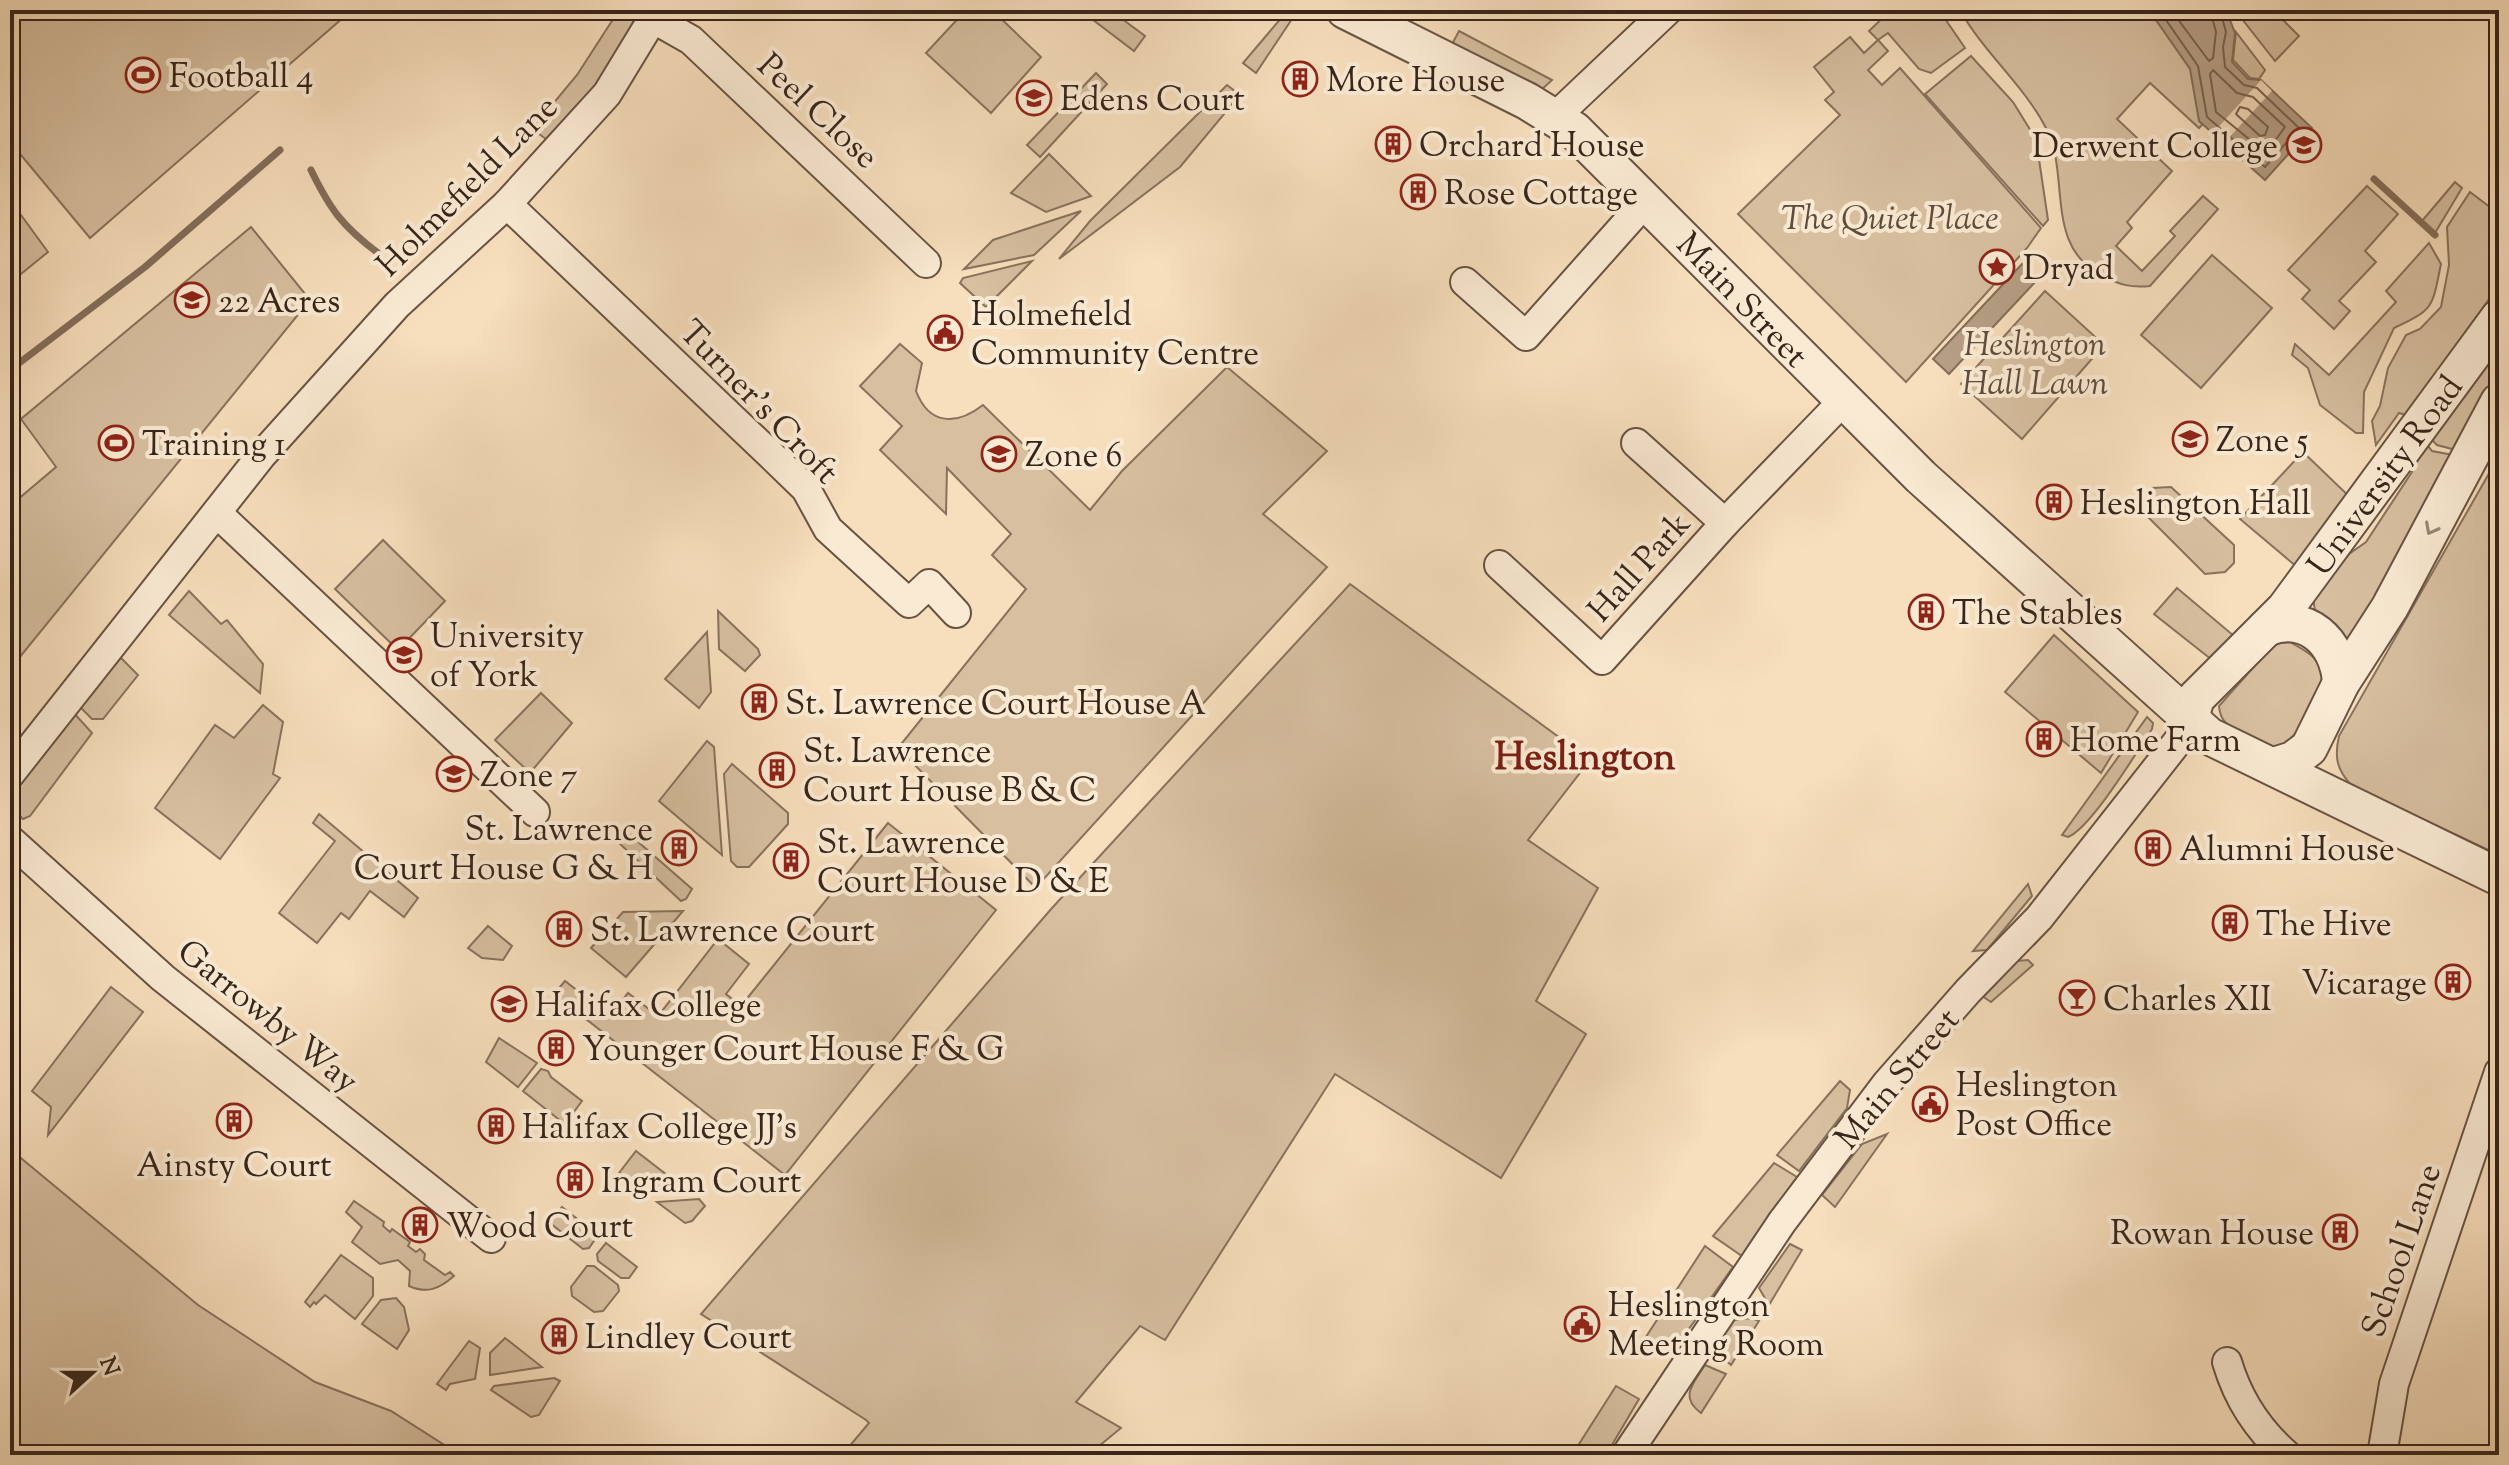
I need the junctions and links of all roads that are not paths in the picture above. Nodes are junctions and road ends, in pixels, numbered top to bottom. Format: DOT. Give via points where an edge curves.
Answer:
graph roads {
  1 [pos="1345,10"];
  2 [pos="1668,10"];
  3 [pos="656,15"];
  4 [pos="1555,117"];
  5 [pos="1647,200"];
  6 [pos="507,204"];
  7 [pos="926,263"];
  8 [pos="1465,282"];
  9 [pos="2499,318"];
  10 [pos="1843,401"];
  11 [pos="2499,402"];
  12 [pos="1636,443"];
  13 [pos="217,513"];
  14 [pos="1725,523"];
  15 [pos="1499,565"];
  16 [pos="956,613"];
  17 [pos="2266,628"];
  18 [pos="2103,643"];
  19 [pos="2341,683"];
  20 [pos="2210,684"];
  21 [pos="2192,720"];
  22 [pos="2309,748"];
  23 [pos="2274,766"];
  24 [pos="10,774"];
  25 [pos="2324,792"];
  26 [pos="535,812"];
  27 [pos="10,840"];
  28 [pos="2499,877"];
  29 [pos="2499,1072"];
  30 [pos="491,1238"];
  31 [pos="2227,1362"];
  32 [pos="1626,1455"];
  33 [pos="2287,1455"];
  34 [pos="2382,1455"];
  1 -- 4 [label="street, Main Street"];
  2 -- 4 [label="street"];
  3 -- 6 [label="street, Holmefield Lane" via="607,94"];
  3 -- 7 [label="street, Peel Close" via="691,40"];
  4 -- 5 [label="street, Main Street"];
  5 -- 8 [label="street" via="1526,336"];
  5 -- 10 [label="street, Main Street"];
  6 -- 13 [label="street, Holmefield Lane" via="397,305 246,473"];
  6 -- 16 [label="street, Turner's Croft" via="806,489 828,529 909,603 929,584"];
  9 -- 17 [label="street, University Road"];
  10 -- 14 [label="street, Hall Park"];
  10 -- 18 [label="street, Main Street"];
  11 -- 19 [label="street, University Road, one-way" via="2390,607"];
  12 -- 14 [label="street, Hall Park"];
  13 -- 24 [label="street, Holmefield Lane"];
  13 -- 26 [label="street"];
  14 -- 15 [label="street, Hall Park" via="1602,660"];
  17 -- 19 [label="street" via="2296,622 2324,639 2334,650"];
  17 -- 20 [label="street, University Road"];
  18 -- 20 [label="street, Main Street" via="2167,686 2192,690"];
  18 -- 21 [label="street, Main Street"];
  19 -- 22 [label="street, University Road"];
  20 -- 21 [label="street, University Road" via="2196,698"];
  21 -- 23 [label="street" via="2209,736"];
  21 -- 32 [label="street, Main Street" via="2039,918 1887,1083 1782,1222"];
  22 -- 23 [label="street"];
  22 -- 25 [label="street" via="2312,770"];
  23 -- 25 [label="street"];
  25 -- 28 [label="street"];
  27 -- 30 [label="street, Garrowby Way" via="163,978"];
  29 -- 34 [label="street, School Lane" via="2398,1369"];
  31 -- 33 [label="street" via="2234,1388 2264,1433"];
}
